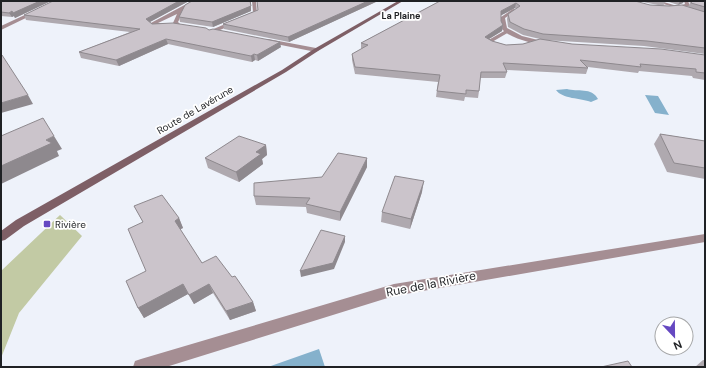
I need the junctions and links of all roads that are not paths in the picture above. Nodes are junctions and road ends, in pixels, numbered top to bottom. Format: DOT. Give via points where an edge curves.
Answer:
graph roads {
  1 [pos="59,1"];
  2 [pos="196,1"];
  3 [pos="254,1"];
  4 [pos="401,1"];
  5 [pos="655,1"];
  6 [pos="686,1"];
  7 [pos="655,7"];
  8 [pos="680,8"];
  9 [pos="181,10"];
  10 [pos="515,10"];
  11 [pos="705,15"];
  12 [pos="176,24"];
  13 [pos="1,28"];
  14 [pos="192,28"];
  15 [pos="205,31"];
  16 [pos="508,31"];
  17 [pos="211,32"];
  18 [pos="226,34"];
  19 [pos="263,41"];
  20 [pos="538,42"];
  21 [pos="558,44"];
  22 [pos="523,46"];
  23 [pos="506,48"];
  24 [pos="316,50"];
  25 [pos="1,238"];
  26 [pos="705,238"];
  27 [pos="141,367"];
  1 -- 13 [label="street"];
  2 -- 9 [label="street"];
  3 -- 17 [label="street" via="255,13"];
  4 -- 24 [label="street, Route de Lavérune"];
  5 -- 8 [label="street"];
  6 -- 8 [label="street" via="688,5"];
  7 -- 8 [label="street"];
  8 -- 11 [label="street"];
  9 -- 12 [label="street"];
  9 -- 12 [label="street" via="152,24"];
  10 -- 16 [label="street" via="503,17 503,25"];
  12 -- 14 [label="street"];
  15 -- 17 [label="street"];
  16 -- 20 [label="street"];
  16 -- 23 [label="street" via="488,42"];
  17 -- 18 [label="street"];
  19 -- 24 [label="street"];
  20 -- 21 [label="street"];
  20 -- 22 [label="street"];
  24 -- 25 [label="street, Route de Lavérune" via="20,223"];
  26 -- 27 [label="street, Rue de la Rivière" via="394,290"];
}
